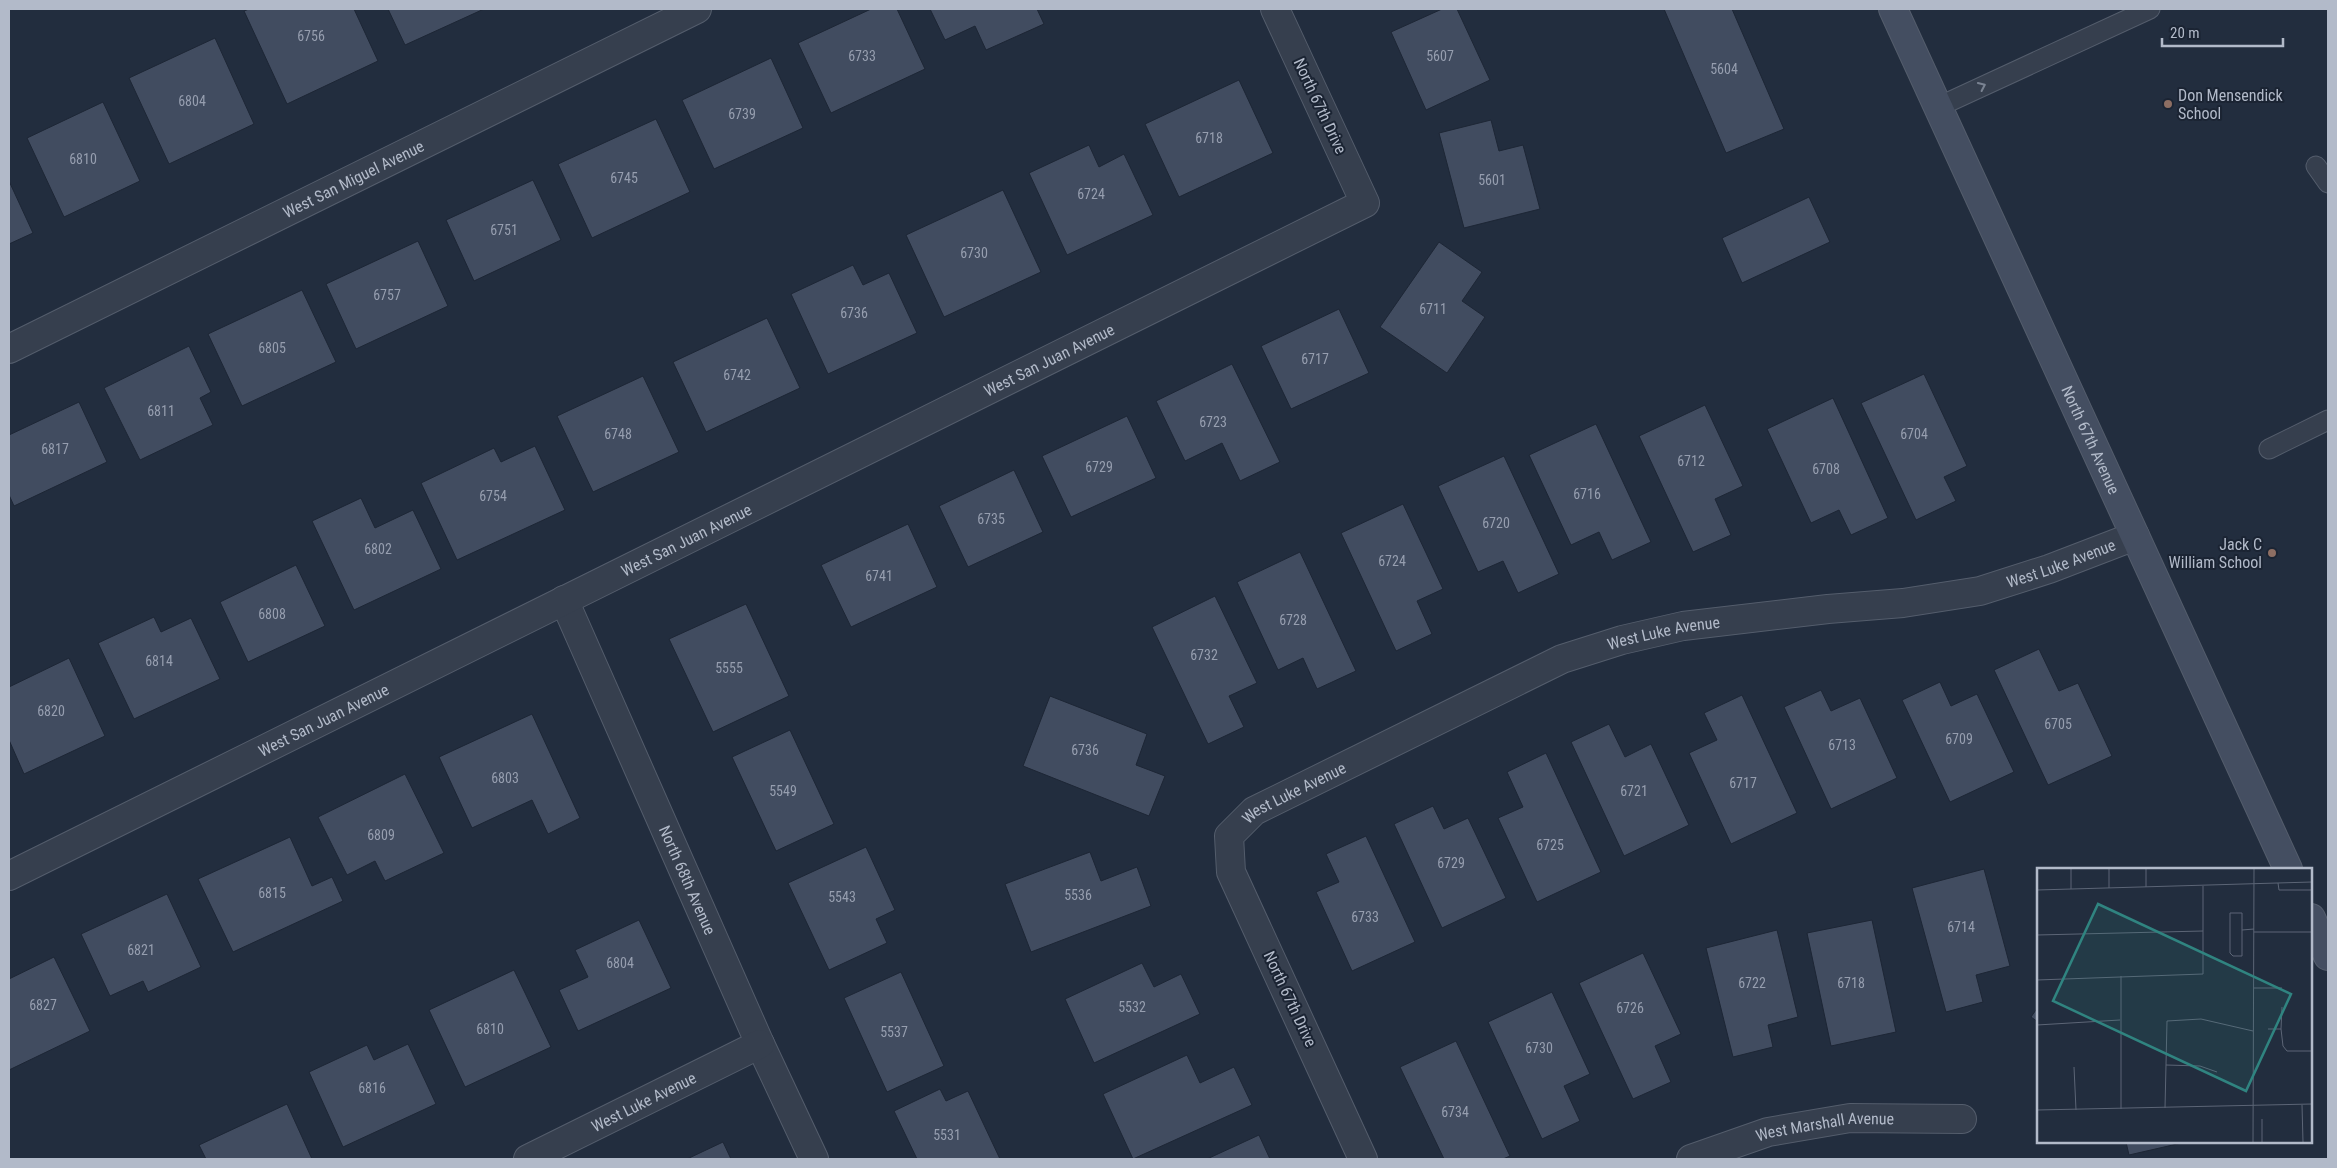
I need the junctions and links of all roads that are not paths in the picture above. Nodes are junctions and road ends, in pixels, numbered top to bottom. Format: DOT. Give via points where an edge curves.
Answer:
graph roads {
  1 [pos="698,9"];
  2 [pos="1275,9"];
  3 [pos="1893,9"];
  4 [pos="2150,9"];
  5 [pos="1938,107"];
  6 [pos="2316,166"];
  7 [pos="2328,183"];
  8 [pos="1365,203"];
  9 [pos="9,349"];
  10 [pos="2328,420"];
  11 [pos="2269,449"];
  12 [pos="2135,536"];
  13 [pos="564,600"];
  14 [pos="1229,836"];
  15 [pos="2288,868"];
  16 [pos="9,876"];
  17 [pos="2312,920"];
  18 [pos="2328,956"];
  19 [pos="760,1044"];
  20 [pos="1962,1119"];
  21 [pos="528,1159"];
  22 [pos="814,1159"];
  23 [pos="1363,1159"];
  24 [pos="1691,1159"];
  1 -- 9 [label="street, West San Miguel Avenue"];
  2 -- 8 [label="street, North 67th Drive"];
  3 -- 5 [label="main road, North 67th Avenue"];
  5 -- 4 [label="lane, one-way"];
  5 -- 12 [label="main road, North 67th Avenue"];
  6 -- 7 [label="lane"];
  8 -- 13 [label="street, West San Juan Avenue"];
  10 -- 11 [label="lane"];
  12 -- 14 [label="street, West Luke Avenue" via="1980,591 1903,603 1683,626 1622,640 1562,659 1254,811"];
  12 -- 15 [label="main road, North 67th Avenue"];
  13 -- 16 [label="street, West San Juan Avenue"];
  13 -- 19 [label="street, North 68th Avenue"];
  14 -- 23 [label="street, North 67th Drive" via="1231,872"];
  17 -- 18 [label="main road"];
  19 -- 21 [label="street, West Luke Avenue"];
  19 -- 22 [label="street, North 68th Avenue"];
  20 -- 24 [label="street, West Marshall Avenue" via="1850,1118 1768,1132"];
}
